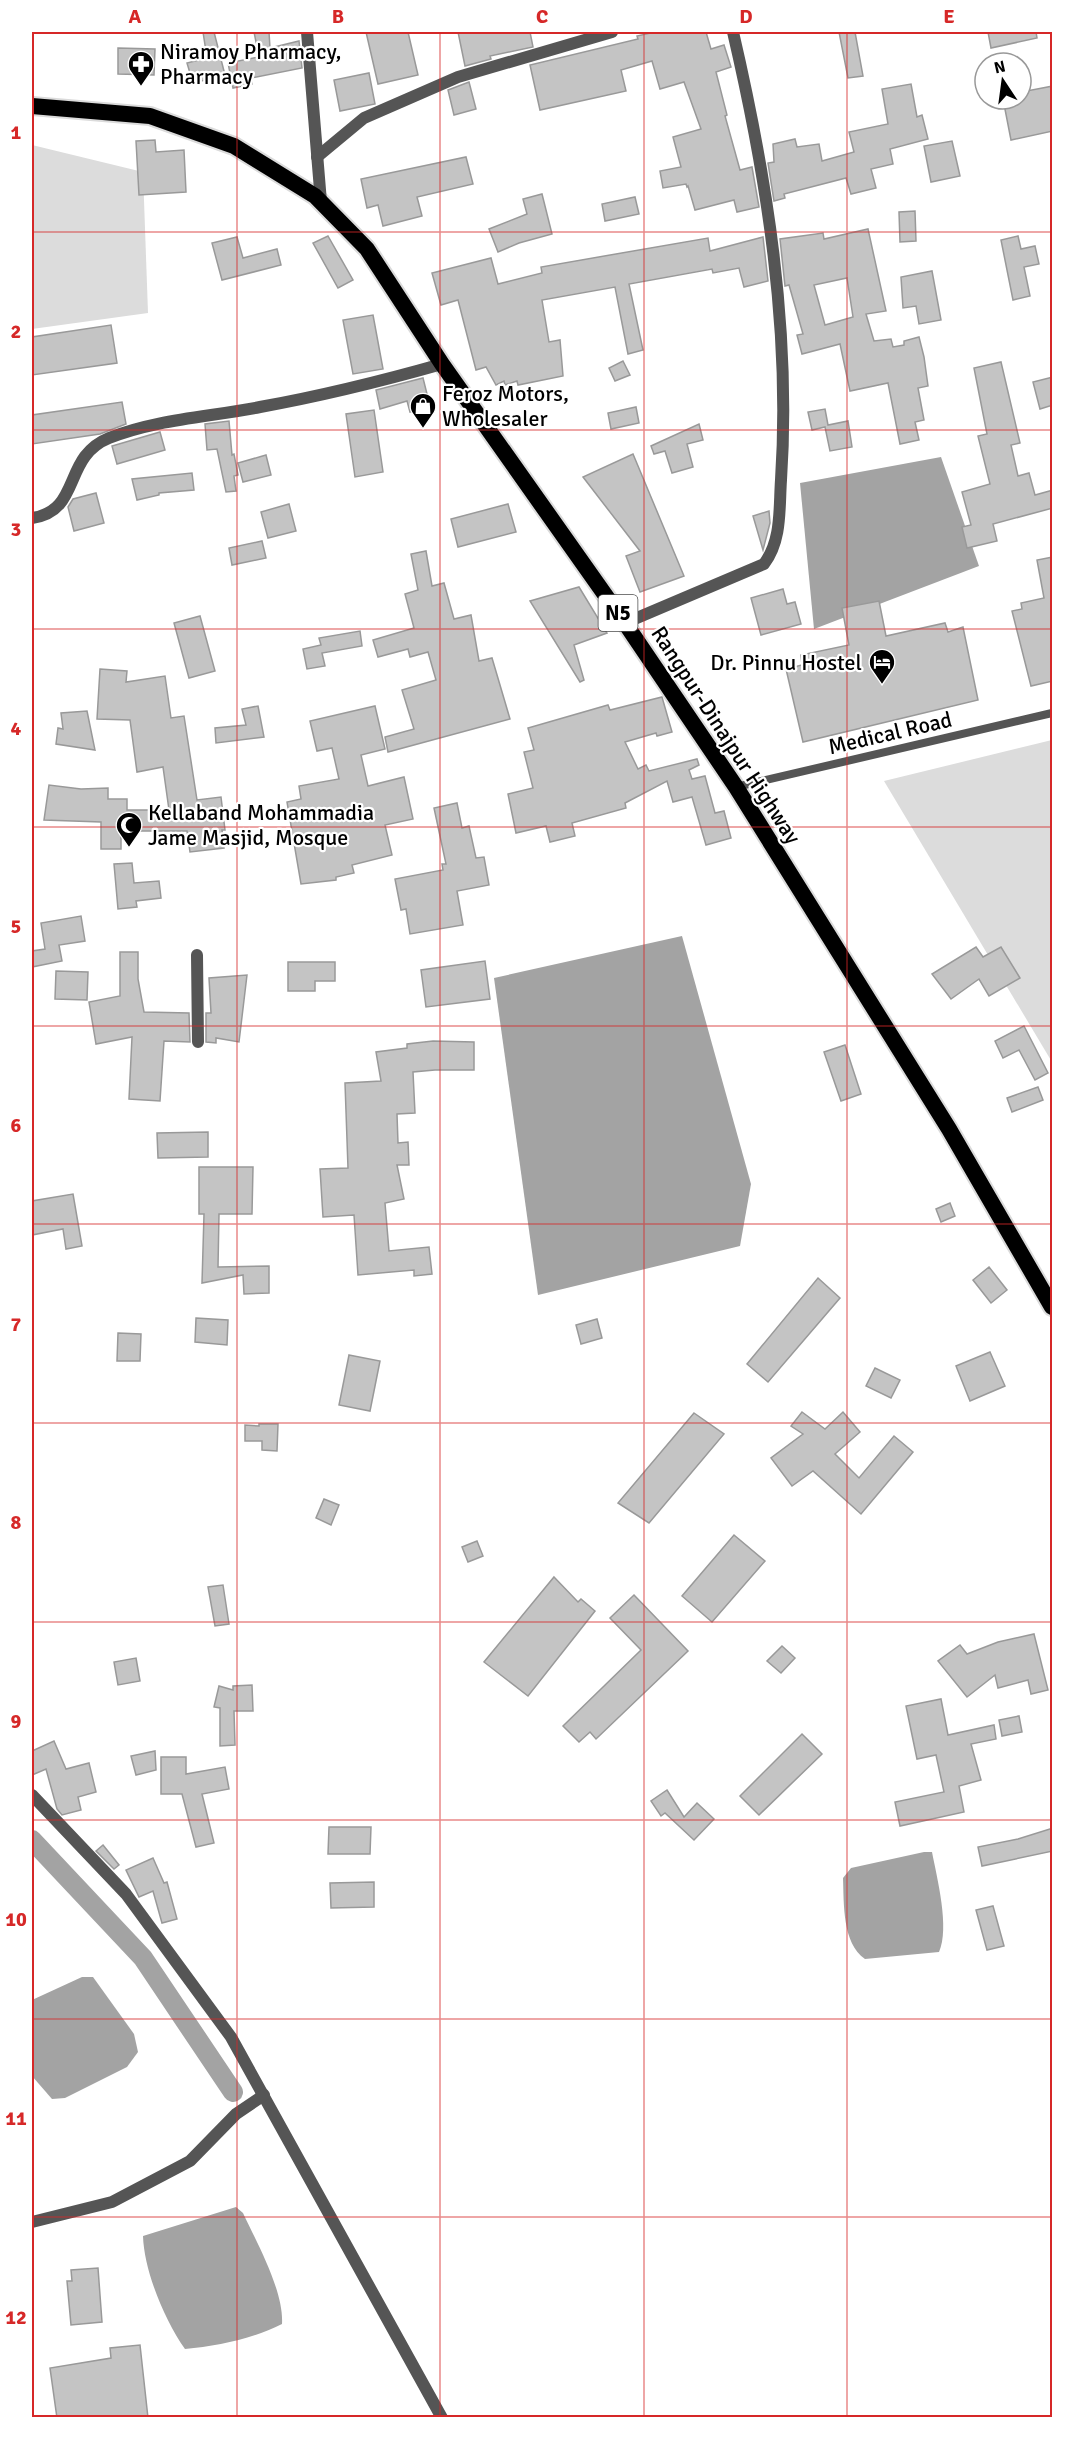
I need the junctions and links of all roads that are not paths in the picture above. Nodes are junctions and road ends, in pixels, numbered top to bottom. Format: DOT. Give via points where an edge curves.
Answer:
graph roads {
  1 [pos="307,32"];
  2 [pos="612,32"];
  3 [pos="734,32"];
  4 [pos="32,106"];
  5 [pos="317,158"];
  6 [pos="321,202"];
  7 [pos="442,364"];
  8 [pos="32,518"];
  9 [pos="625,622"];
  10 [pos="1053,713"];
  11 [pos="736,787"];
  12 [pos="197,955"];
  13 [pos="198,1042"];
  14 [pos="1053,1307"];
  15 [pos="32,1795"];
  16 [pos="264,2095"];
  17 [pos="32,2222"];
  18 [pos="442,2418"];
  1 -- 5 [label="street"];
  2 -- 5 [label="street" via="458,77 364,118"];
  3 -- 9 [label="street" via="766,200 782,336 783,452 777,539 764,564"];
  4 -- 6 [label="highway, Rangpur-Dinajpur Highway / N5" via="150,116 234,146"];
  5 -- 6 [label="street"];
  6 -- 7 [label="highway, Rangpur-Dinajpur Highway / N5" via="367,249"];
  7 -- 8 [label="street" via="260,407 145,426 108,438 84,454 60,505"];
  7 -- 9 [label="highway, Rangpur-Dinajpur Highway / N5"];
  9 -- 11 [label="highway, Rangpur-Dinajpur Highway / N5"];
  10 -- 11 [label="lane, Medical Road"];
  11 -- 14 [label="highway, Rangpur-Dinajpur Highway / N5" via="949,1129"];
  12 -- 13 [label="street"];
  15 -- 16 [label="street" via="126,1894 231,2037"];
  16 -- 17 [label="street" via="236,2114 190,2161 112,2202"];
  16 -- 18 [label="street"];
}
